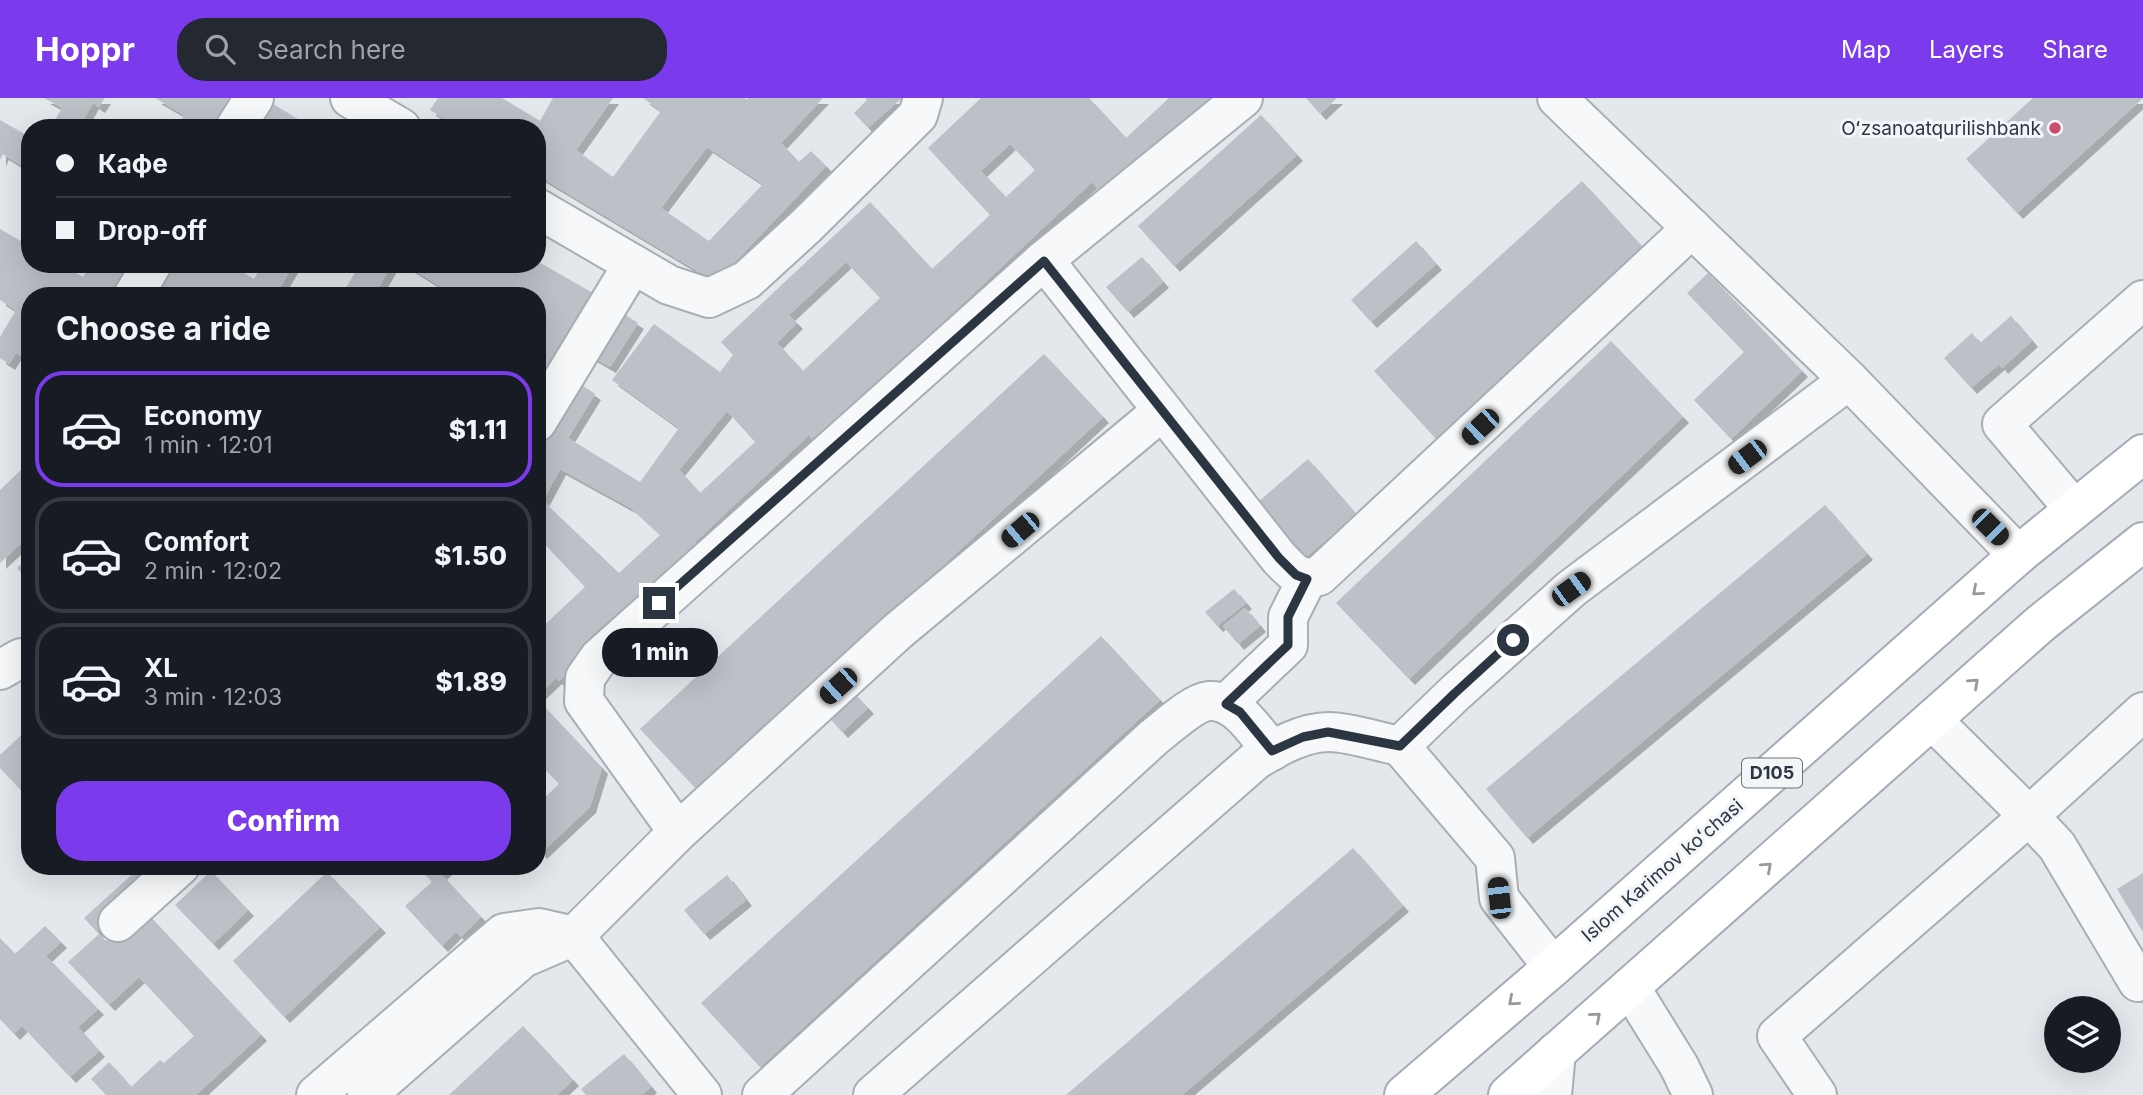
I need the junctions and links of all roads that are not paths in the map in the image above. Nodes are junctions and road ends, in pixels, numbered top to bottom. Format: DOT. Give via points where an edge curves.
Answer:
graph roads {
  1 [pos="254,98"];
  2 [pos="350,98"];
  3 [pos="923,98"];
  4 [pos="1243,98"];
  5 [pos="1558,98"];
  6 [pos="241,119"];
  7 [pos="386,119"];
  8 [pos="546,213"];
  9 [pos="1692,228"];
  10 [pos="1044,261"];
  11 [pos="633,264"];
  12 [pos="2143,300"];
  13 [pos="1849,380"];
  14 [pos="546,407"];
  15 [pos="1162,411"];
  16 [pos="2143,454"];
  17 [pos="2074,509"];
  18 [pos="2143,542"];
  19 [pos="2018,555"];
  20 [pos="1307,579"];
  21 [pos="21,658"];
  22 [pos="0,670"];
  23 [pos="1226,704"];
  24 [pos="2143,712"];
  25 [pos="1932,720"];
  26 [pos="1400,746"];
  27 [pos="1272,751"];
  28 [pos="2029,816"];
  29 [pos="678,832"];
  30 [pos="170,875"];
  31 [pos="118,922"];
  32 [pos="573,936"];
  33 [pos="1553,967"];
  34 [pos="2138,982"];
  35 [pos="1630,987"];
  36 [pos="1556,1052"];
  37 [pos="696,1093"];
  38 [pos="316,1095"];
  39 [pos="367,1095"];
  40 [pos="762,1095"];
  41 [pos="873,1095"];
  42 [pos="1404,1095"];
  43 [pos="1508,1095"];
  44 [pos="1552,1095"];
  45 [pos="1693,1095"];
  46 [pos="1817,1095"];
  1 -- 6 [label="lane"];
  2 -- 7 [label="lane"];
  3 -- 11 [label="lane" via="918,115 747,280 709,298 669,285"];
  4 -- 10 [label="lane"];
  5 -- 9 [label="lane"];
  8 -- 11 [label="lane"];
  9 -- 13 [label="lane"];
  9 -- 20 [label="lane" via="1394,508 1319,576"];
  10 -- 15 [label="lane"];
  10 -- 29 [label="lane" via="599,657 585,678 584,701"];
  11 -- 14 [label="lane"];
  12 -- 17 [label="lane" via="2002,424"];
  13 -- 19 [label="lane"];
  13 -- 26 [label="lane" via="1571,589"];
  15 -- 20 [label="lane" via="1279,558"];
  15 -- 29 [label="lane" via="898,631"];
  16 -- 17 [label="main road, Islom Karimov koʻchasi / D105"];
  17 -- 19 [label="main road, Islom Karimov koʻchasi / D105"];
  25 -- 18 [label="main road, one-way" via="2040,624"];
  19 -- 33 [label="main road, Islom Karimov koʻchasi / D105, one-way"];
  20 -- 23 [label="lane" via="1288,617 1288,645"];
  21 -- 22 [label="lane"];
  23 -- 27 [label="lane" via="1240,712"];
  23 -- 40 [label="lane" via="1209,701 1194,707 1154,737"];
  24 -- 28 [label="lane"];
  25 -- 28 [label="lane"];
  35 -- 25 [label="main road, one-way"];
  26 -- 27 [label="lane" via="1328,732"];
  26 -- 33 [label="lane" via="1495,858 1499,898"];
  27 -- 41 [label="lane" via="1256,760"];
  28 -- 34 [label="lane" via="2057,846"];
  28 -- 46 [label="lane" via="1777,1036"];
  29 -- 32 [label="lane"];
  30 -- 31 [label="lane"];
  32 -- 37 [label="lane"];
  32 -- 38 [label="lane" via="538,928 504,933"];
  32 -- 39 [label="lane" via="523,958"];
  33 -- 42 [label="main road, Islom Karimov koʻchasi / D105, one-way"];
  36 -- 35 [label="main road, one-way"];
  35 -- 45 [label="lane"];
  36 -- 43 [label="main road"];
  36 -- 44 [label="lane"];
}
